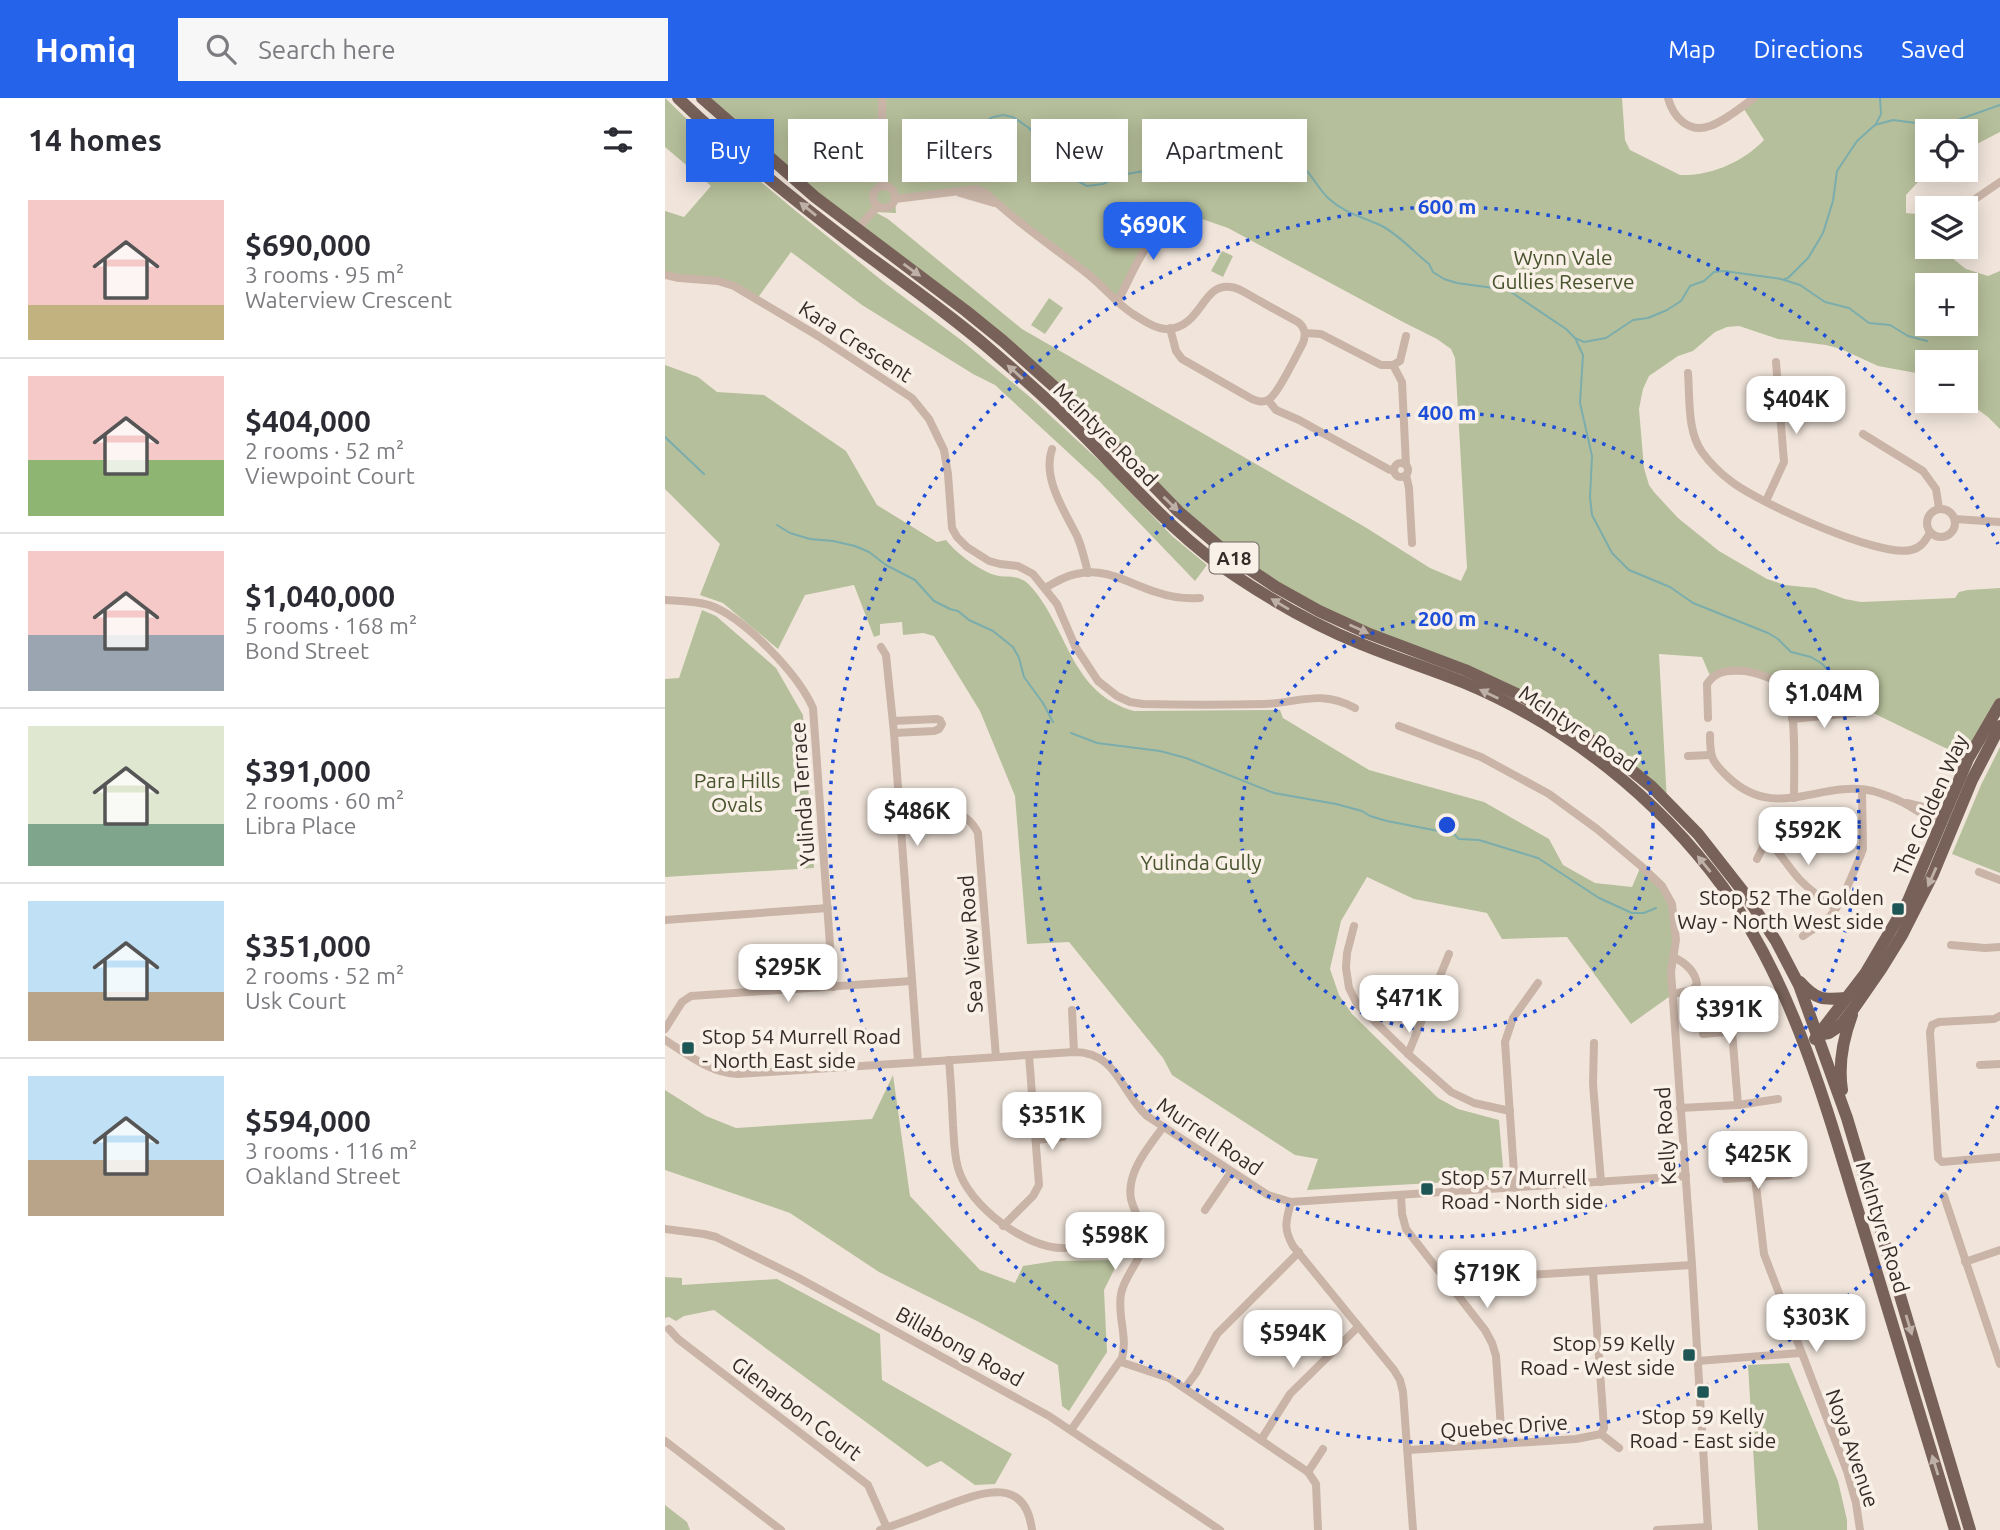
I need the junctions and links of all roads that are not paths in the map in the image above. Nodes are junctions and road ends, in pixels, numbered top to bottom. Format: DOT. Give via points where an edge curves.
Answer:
graph roads {
  1 [pos="678,98"];
  2 [pos="702,98"];
  3 [pos="882,98"];
  4 [pos="1668,98"];
  5 [pos="1754,98"];
  6 [pos="2000,182"];
  7 [pos="882,187"];
  8 [pos="1978,197"];
  9 [pos="895,199"];
  10 [pos="878,206"];
  11 [pos="1190,217"];
  12 [pos="857,229"];
  13 [pos="835,231"];
  14 [pos="862,251"];
  15 [pos="665,275"];
  16 [pos="1117,302"];
  17 [pos="1170,328"];
  18 [pos="1305,333"];
  19 [pos="1406,336"];
  20 [pos="1776,362"];
  21 [pos="1393,365"];
  22 [pos="1688,373"];
  23 [pos="1268,400"];
  24 [pos="1863,433"];
  25 [pos="1052,449"];
  26 [pos="1406,465"];
  27 [pos="1394,470"];
  28 [pos="1406,475"];
  29 [pos="1766,501"];
  30 [pos="1938,508"];
  31 [pos="1955,519"];
  32 [pos="2000,522"];
  33 [pos="1930,533"];
  34 [pos="1412,543"];
  35 [pos="1088,573"];
  36 [pos="1045,588"];
  37 [pos="1200,598"];
  38 [pos="665,600"];
  39 [pos="881,648"];
  40 [pos="2000,704"];
  41 [pos="1355,708"];
  42 [pos="1854,713"];
  43 [pos="1708,718"];
  44 [pos="1793,719"];
  45 [pos="893,721"];
  46 [pos="1399,726"];
  47 [pos="2000,726"];
  48 [pos="894,733"];
  49 [pos="1710,735"];
  50 [pos="1688,755"];
  51 [pos="1710,755"];
  52 [pos="1862,790"];
  53 [pos="1794,798"];
  54 [pos="1961,804"];
  55 [pos="899,813"];
  56 [pos="1779,816"];
  57 [pos="1943,816"];
  58 [pos="1948,838"];
  59 [pos="1768,840"];
  60 [pos="1758,859"];
  61 [pos="1979,872"];
  62 [pos="2000,880"];
  63 [pos="828,908"];
  64 [pos="1836,908"];
  65 [pos="665,920"];
  66 [pos="1354,926"];
  67 [pos="1803,936"];
  68 [pos="1951,945"];
  69 [pos="2000,947"];
  70 [pos="1450,954"];
  71 [pos="1673,957"];
  72 [pos="1795,976"];
  73 [pos="912,981"];
  74 [pos="1538,984"];
  75 [pos="833,986"];
  76 [pos="1673,994"];
  77 [pos="1850,1003"];
  78 [pos="1789,1006"];
  79 [pos="1072,1010"];
  80 [pos="2000,1016"];
  81 [pos="1748,1024"];
  82 [pos="665,1029"];
  83 [pos="1732,1031"];
  84 [pos="1703,1034"];
  85 [pos="1817,1035"];
  86 [pos="665,1040"];
  87 [pos="1594,1043"];
  88 [pos="1074,1052"];
  89 [pos="1408,1054"];
  90 [pos="1030,1055"];
  91 [pos="996,1057"];
  92 [pos="949,1060"];
  93 [pos="918,1062"];
  94 [pos="2000,1064"];
  95 [pos="1980,1065"];
  96 [pos="1778,1099"];
  97 [pos="1738,1105"];
  98 [pos="1680,1108"];
  99 [pos="1510,1111"];
  100 [pos="1847,1118"];
  101 [pos="1163,1127"];
  102 [pos="1833,1131"];
  103 [pos="1063,1137"];
  104 [pos="1036,1140"];
  105 [pos="2000,1157"];
  106 [pos="1231,1172"];
  107 [pos="1789,1175"];
  108 [pos="1686,1177"];
  109 [pos="1755,1177"];
  110 [pos="1726,1179"];
  111 [pos="1601,1182"];
  112 [pos="1515,1188"];
  113 [pos="1401,1195"];
  114 [pos="1944,1196"];
  115 [pos="1291,1202"];
  116 [pos="1205,1210"];
  117 [pos="1003,1226"];
  118 [pos="665,1229"];
  119 [pos="1065,1248"];
  120 [pos="2000,1251"];
  121 [pos="1299,1252"];
  122 [pos="1965,1262"];
  123 [pos="1692,1265"];
  124 [pos="1594,1272"];
  125 [pos="1446,1280"];
  126 [pos="1358,1327"];
  127 [pos="669,1329"];
  128 [pos="1801,1353"];
  129 [pos="1698,1361"];
  130 [pos="1121,1362"];
  131 [pos="2000,1364"];
  132 [pos="1185,1388"];
  133 [pos="1071,1430"];
  134 [pos="1601,1434"];
  135 [pos="1261,1440"];
  136 [pos="665,1441"];
  137 [pos="1501,1443"];
  138 [pos="1619,1448"];
  139 [pos="1323,1449"];
  140 [pos="1409,1450"];
  141 [pos="1308,1472"];
  142 [pos="1708,1528"];
  143 [pos="884,1529"];
  144 [pos="781,1530"];
  145 [pos="1032,1530"];
  146 [pos="1220,1530"];
  147 [pos="1318,1530"];
  148 [pos="1413,1530"];
  149 [pos="1657,1530"];
  150 [pos="1860,1530"];
  151 [pos="1955,1530"];
  152 [pos="1970,1530"];
  13 -- 1 [label="main road, McIntyre Road / A18, one-way"];
  2 -- 12 [label="main road, McIntyre Road / A18"];
  3 -- 7 [label="street"];
  4 -- 5 [label="street" via="1678,118 1700,128"];
  6 -- 8 [label="street"];
  7 -- 9 [label="street" via="890,188"];
  7 -- 10 [label="street" via="873,196"];
  9 -- 10 [label="street" via="888,208"];
  9 -- 16 [label="street" via="976,189 988,194"];
  10 -- 12 [label="street"];
  11 -- 16 [label="street" via="1174,221 1151,240"];
  12 -- 13 [label="main road"];
  12 -- 14 [label="main road"];
  12 -- 72 [label="main road, McIntyre Road / A18, one-way" via="1003,341 1077,407 1206,537 1255,573 1340,621 1521,696 1630,769 1717,857"];
  13 -- 14 [label="main road, McIntyre Road / A18"];
  78 -- 14 [label="main road, McIntyre Road / A18, one-way" via="1753,934 1721,886 1684,839 1605,765 1512,706 1319,625 1221,566 1168,522 1002,360"];
  15 -- 36 [label="street, Kara Crescent" via="734,286 909,395 929,419 944,450 952,528 957,537 989,561 1027,569"];
  16 -- 17 [label="street" via="1157,327"];
  17 -- 18 [label="street" via="1186,323 1210,293 1227,286 1298,322"];
  17 -- 23 [label="street" via="1182,359 1256,401"];
  18 -- 21 [label="street" via="1321,334 1381,365"];
  18 -- 23 [label="street"];
  19 -- 21 [label="street" via="1400,361"];
  20 -- 29 [label="street" via="1784,462"];
  21 -- 26 [label="street" via="1402,382"];
  22 -- 29 [label="street" via="1697,445 1733,483"];
  23 -- 27 [label="street" via="1276,410"];
  24 -- 30 [label="street" via="1923,471 1936,489"];
  25 -- 35 [label="street" via="1053,483"];
  26 -- 27 [label="street" via="1399,463"];
  26 -- 28 [label="street"];
  27 -- 28 [label="street" via="1396,475"];
  28 -- 34 [label="street"];
  29 -- 33 [label="street" via="1843,537 1889,551 1910,551 1922,545"];
  30 -- 31 [label="street" via="1951,512"];
  30 -- 33 [label="street" via="1930,512 1926,523"];
  31 -- 32 [label="street"];
  31 -- 33 [label="street" via="1951,533 1941,537"];
  35 -- 36 [label="street" via="1068,576"];
  35 -- 37 [label="street" via="1112,574 1178,598"];
  36 -- 41 [label="street, Kara Crescent" via="1060,609 1078,652 1103,686 1123,699 1143,704 1265,704 1322,698"];
  38 -- 63 [label="street, Yulinda Terrace" via="702,603 727,613 780,659 811,703"];
  39 -- 45 [label="street" via="886,655"];
  40 -- 57 [label="main road, The Golden Way" via="1968,759"];
  42 -- 44 [label="street"];
  43 -- 44 [label="street" via="1707,684 1717,673 1748,671 1786,686"];
  44 -- 53 [label="street"];
  45 -- 48 [label="street"];
  45 -- 48 [label="street" via="937,719 942,724 934,731"];
  46 -- 71 [label="street, Kelly Road" via="1496,765 1549,794 1611,840 1667,894 1674,911"];
  47 -- 54 [label="main road, The Golden Way"];
  48 -- 55 [label="street"];
  49 -- 51 [label="street"];
  50 -- 51 [label="street"];
  51 -- 53 [label="street" via="1740,789 1762,797"];
  52 -- 53 [label="street"];
  52 -- 57 [label="street"];
  52 -- 64 [label="street" via="1863,849"];
  54 -- 57 [label="main road"];
  54 -- 58 [label="main road, The Golden Way"];
  55 -- 73 [label="street"];
  55 -- 91 [label="street, Sea View Road" via="954,811 978,833"];
  56 -- 59 [label="street"];
  57 -- 58 [label="main road"];
  57 -- 77 [label="main road, The Golden Way" via="1907,901"];
  58 -- 77 [label="main road, The Golden Way, one-way" via="1919,905 1881,969"];
  59 -- 60 [label="street"];
  59 -- 64 [label="street" via="1798,878"];
  61 -- 62 [label="street"];
  63 -- 65 [label="street"];
  63 -- 75 [label="street, Yulinda Terrace"];
  64 -- 67 [label="street" via="1828,920"];
  66 -- 89 [label="street" via="1346,968 1350,991"];
  68 -- 69 [label="street"];
  70 -- 89 [label="street"];
  71 -- 76 [label="street, Kelly Road"];
  71 -- 76 [label="street" via="1693,973 1697,984 1692,990"];
  72 -- 77 [label="main road" via="1818,997"];
  72 -- 85 [label="main road, McIntyre Road / A18"];
  73 -- 75 [label="street"];
  73 -- 93 [label="street"];
  74 -- 99 [label="street" via="1516,1013 1506,1039"];
  75 -- 82 [label="street" via="691,996"];
  76 -- 98 [label="street, Kelly Road"];
  77 -- 85 [label="main road, The Golden Way"];
  77 -- 100 [label="main road" via="1840,1067"];
  78 -- 85 [label="main road"];
  78 -- 102 [label="main road, McIntyre Road / A18"];
  79 -- 88 [label="street"];
  80 -- 105 [label="street" via="1940,1022 1932,1025 1930,1032 1938,1158 1950,1162"];
  81 -- 83 [label="street"];
  83 -- 84 [label="street"];
  83 -- 97 [label="street"];
  85 -- 100 [label="main road, McIntyre Road / A18"];
  85 -- 102 [label="main road" via="1814,1050 1831,1107"];
  86 -- 93 [label="street, Murrell Road" via="710,1067 732,1073"];
  87 -- 111 [label="street"];
  88 -- 90 [label="street, Murrell Road"];
  88 -- 101 [label="street, Murrell Road" via="1107,1063 1135,1104"];
  89 -- 99 [label="street" via="1451,1092"];
  90 -- 91 [label="street, Murrell Road"];
  90 -- 104 [label="street"];
  91 -- 92 [label="street, Murrell Road"];
  92 -- 93 [label="street, Murrell Road"];
  92 -- 117 [label="street" via="959,1171 972,1194"];
  94 -- 95 [label="street"];
  96 -- 97 [label="street"];
  97 -- 98 [label="street"];
  98 -- 108 [label="street, Kelly Road"];
  99 -- 112 [label="street"];
  100 -- 152 [label="main road, McIntyre Road / A18, one-way"];
  101 -- 106 [label="street, Murrell Road"];
  101 -- 130 [label="street" via="1132,1179 1131,1195 1143,1243 1121,1292"];
  151 -- 102 [label="main road, McIntyre Road / A18, one-way"];
  103 -- 104 [label="street"];
  104 -- 117 [label="street" via="1038,1188"];
  106 -- 115 [label="street, Murrell Road" via="1268,1195"];
  106 -- 116 [label="street"];
  107 -- 109 [label="street"];
  108 -- 111 [label="street, Murrell Road"];
  108 -- 123 [label="street, Kelly Road"];
  109 -- 110 [label="street"];
  109 -- 128 [label="street, Noya Avenue" via="1764,1254"];
  111 -- 112 [label="street, Murrell Road"];
  112 -- 113 [label="street, Murrell Road"];
  113 -- 115 [label="street, Murrell Road"];
  113 -- 125 [label="street" via="1406,1229"];
  114 -- 122 [label="street"];
  115 -- 121 [label="street" via="1286,1230"];
  117 -- 119 [label="street" via="1041,1245"];
  118 -- 133 [label="street, Billabong Road" via="716,1237 797,1277"];
  120 -- 122 [label="street"];
  121 -- 126 [label="street"];
  121 -- 132 [label="street" via="1217,1334"];
  122 -- 131 [label="street"];
  123 -- 124 [label="street"];
  123 -- 129 [label="street, Kelly Road"];
  124 -- 125 [label="street"];
  124 -- 134 [label="street"];
  125 -- 137 [label="street" via="1495,1347"];
  126 -- 135 [label="street" via="1290,1394"];
  126 -- 140 [label="street" via="1400,1380"];
  127 -- 143 [label="street, Glenarbon Court" via="868,1485"];
  128 -- 129 [label="street"];
  128 -- 150 [label="street, Noya Avenue" via="1853,1490"];
  129 -- 142 [label="street, Kelly Road"];
  130 -- 132 [label="street"];
  130 -- 133 [label="street"];
  132 -- 135 [label="street"];
  133 -- 146 [label="street, Billabong Road"];
  134 -- 137 [label="street, Quebec Drive"];
  134 -- 138 [label="street"];
  135 -- 141 [label="street"];
  136 -- 144 [label="street"];
  137 -- 140 [label="street, Quebec Drive"];
  139 -- 141 [label="street"];
  140 -- 148 [label="street"];
  141 -- 147 [label="street" via="1316,1484"];
  142 -- 149 [label="street"];
  143 -- 145 [label="street" via="974,1495 998,1491 1022,1504"];
}
